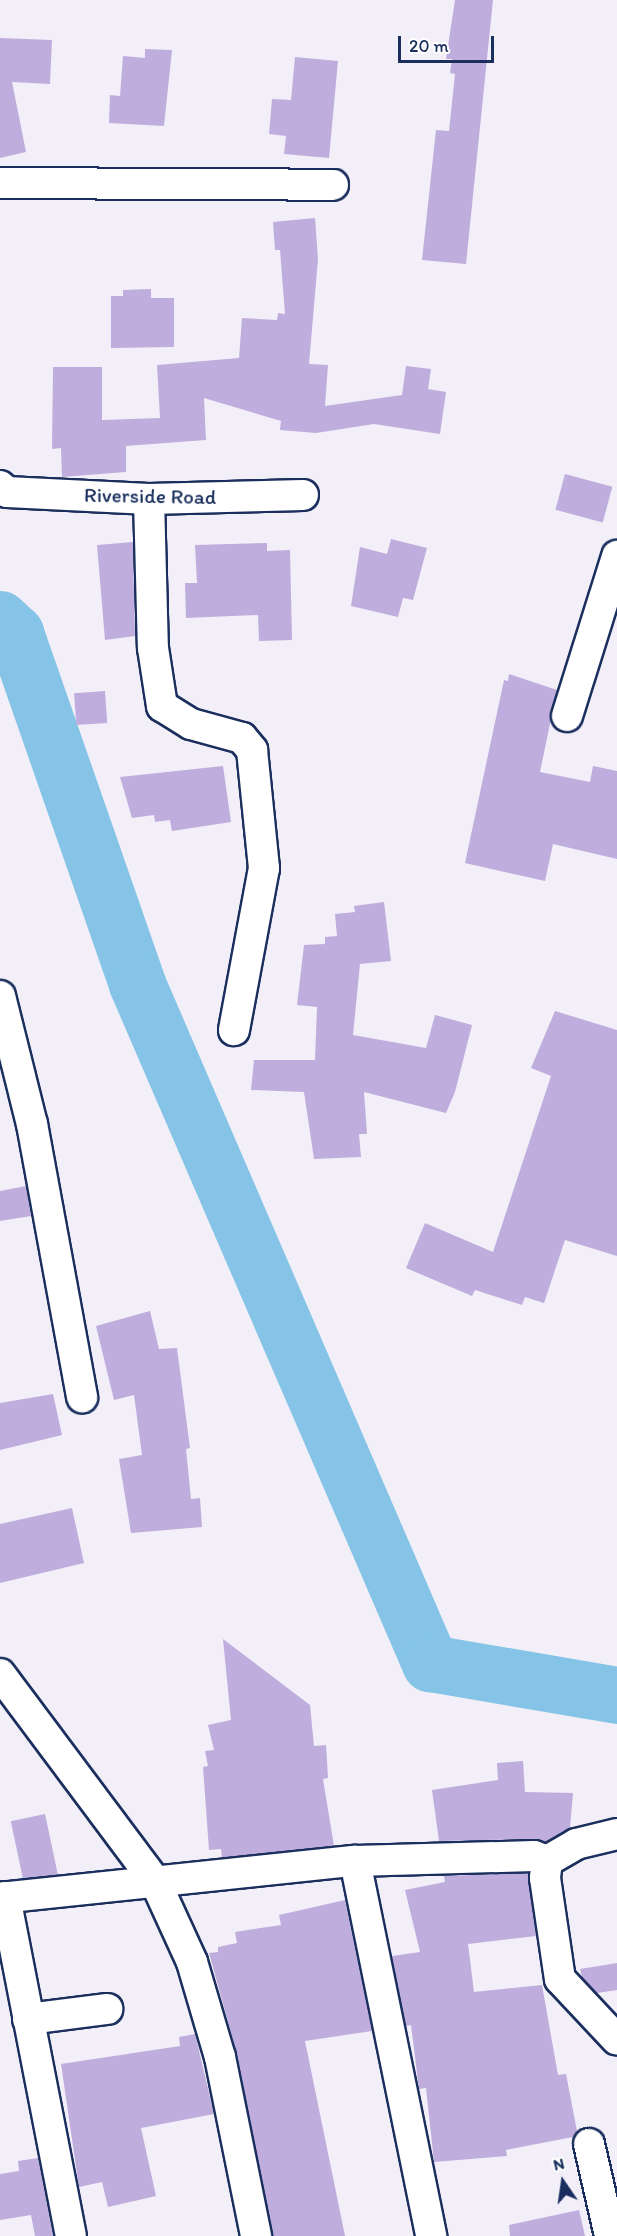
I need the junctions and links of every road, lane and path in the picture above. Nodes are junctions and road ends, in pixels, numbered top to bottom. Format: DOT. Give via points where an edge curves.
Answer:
graph roads {
  1 [pos="0,183"];
  2 [pos="333,185"];
  3 [pos="0,486"];
  4 [pos="303,495"];
  5 [pos="149,499"];
  6 [pos="617,556"];
  7 [pos="567,716"];
  8 [pos="0,996"];
  9 [pos="234,1030"];
  10 [pos="82,1397"];
  11 [pos="0,1674"];
  12 [pos="617,1834"];
  13 [pos="355,1861"];
  14 [pos="547,1861"];
  15 [pos="155,1881"];
  16 [pos="3,1897"];
  17 [pos="108,2009"];
  18 [pos="28,2019"];
  19 [pos="617,2040"];
  20 [pos="589,2144"];
  21 [pos="71,2236"];
  22 [pos="256,2236"];
  23 [pos="431,2236"];
  24 [pos="610,2236"];
  1 -- 2 [label="street"];
  3 -- 5 [label="street, Riverside Road" via="7,492"];
  4 -- 5 [label="street, Riverside Road"];
  5 -- 9 [label="street" via="153,648 162,706 191,724 242,738 252,750 264,868"];
  6 -- 7 [label="street"];
  8 -- 10 [label="street" via="32,1124"];
  11 -- 15 [label="street"];
  12 -- 14 [label="street" via="576,1844"];
  13 -- 14 [label="street" via="534,1856"];
  13 -- 15 [label="street"];
  13 -- 23 [label="street"];
  14 -- 19 [label="street" via="545,1878 560,1979"];
  15 -- 16 [label="street"];
  15 -- 22 [label="street" via="192,1962 220,2057"];
  16 -- 18 [label="street"];
  17 -- 18 [label="street"];
  18 -- 21 [label="street"];
  20 -- 24 [label="street"];
}
